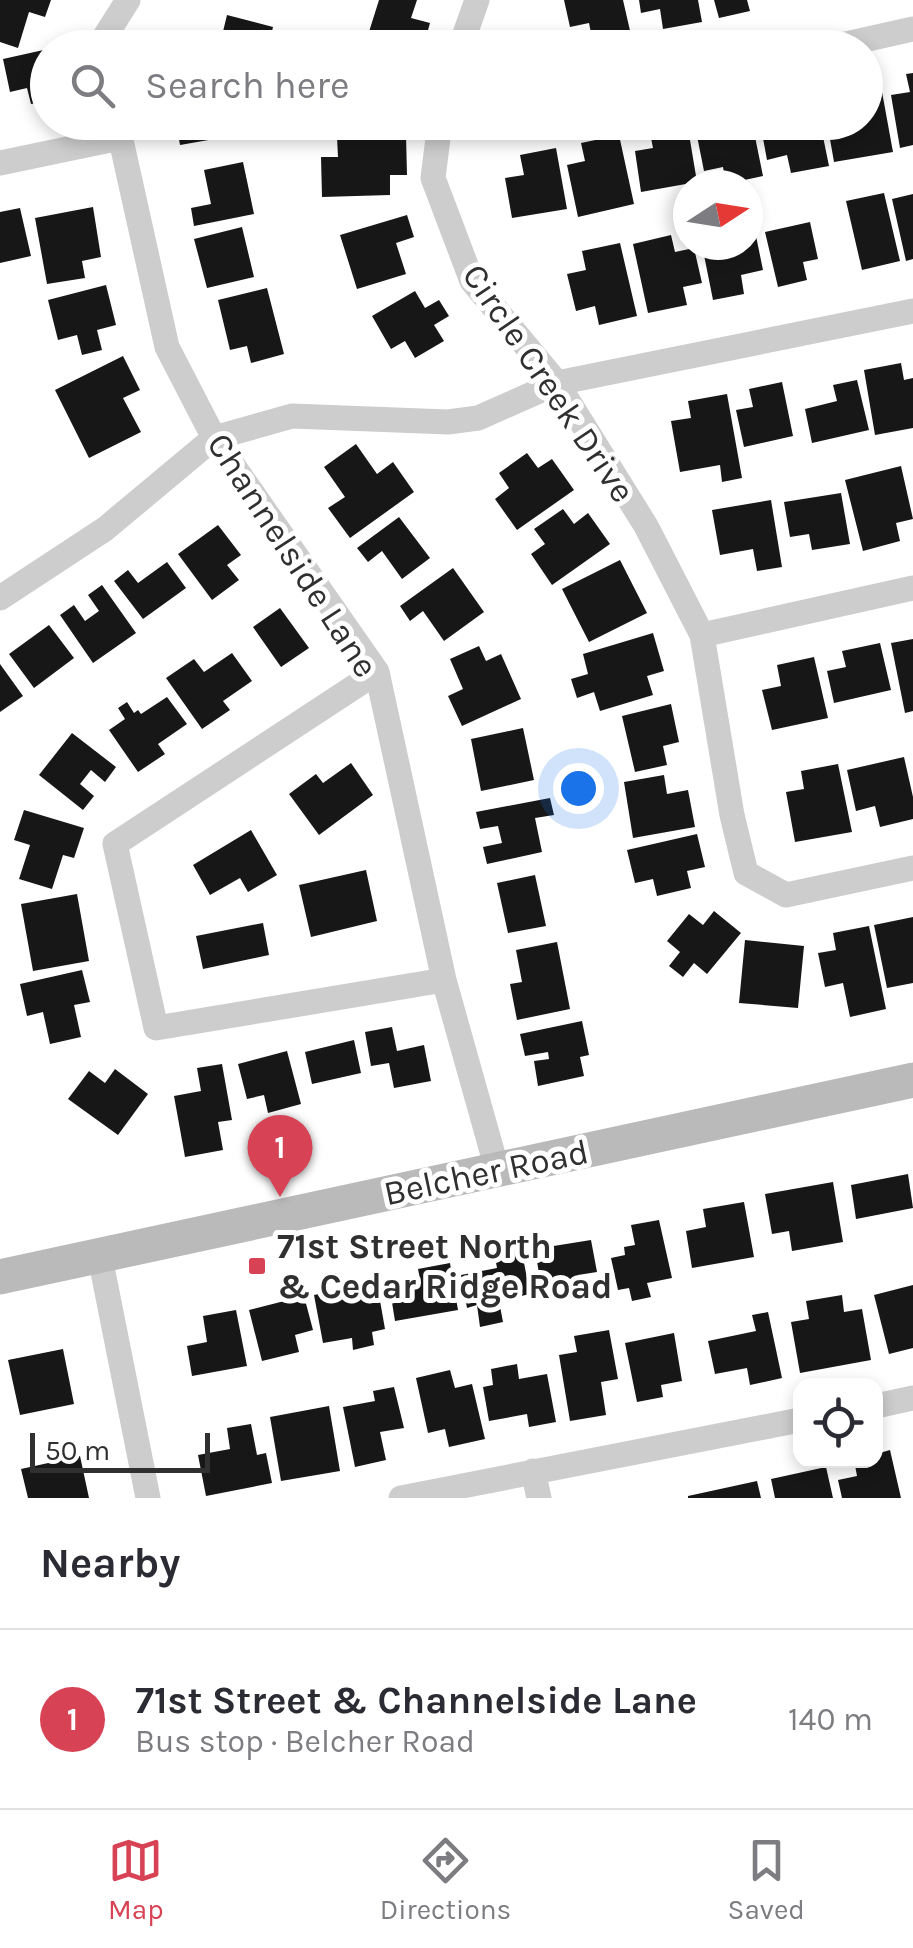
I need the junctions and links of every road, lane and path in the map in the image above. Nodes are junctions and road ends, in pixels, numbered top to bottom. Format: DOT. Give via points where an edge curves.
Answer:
graph roads {
  1 [pos="128,0"];
  2 [pos="478,0"];
  3 [pos="913,29"];
  4 [pos="109,30"];
  5 [pos="467,30"];
  6 [pos="883,36"];
  7 [pos="82,140"];
  8 [pos="120,140"];
  9 [pos="438,140"];
  10 [pos="0,163"];
  11 [pos="913,311"];
  12 [pos="557,383"];
  13 [pos="214,438"];
  14 [pos="913,588"];
  15 [pos="0,598"];
  16 [pos="702,635"];
  17 [pos="377,672"];
  18 [pos="913,868"];
  19 [pos="444,980"];
  20 [pos="913,1080"];
  21 [pos="498,1168"];
  22 [pos="100,1257"];
  23 [pos="0,1277"];
  24 [pos="913,1398"];
  25 [pos="883,1404"];
  26 [pos="793,1421"];
  27 [pos="534,1470"];
  28 [pos="485,1489"];
  29 [pos="148,1498"];
  30 [pos="401,1498"];
  31 [pos="540,1498"];
  1 -- 4 [label="street"];
  2 -- 5 [label="street"];
  3 -- 6 [label="street"];
  7 -- 10 [label="street"];
  8 -- 13 [label="street, Channelside Lane" via="167,347"];
  9 -- 12 [label="street, Circle Creek Drive" via="434,178 472,280"];
  11 -- 12 [label="street"];
  12 -- 13 [label="street" via="478,418 292,416"];
  12 -- 16 [label="street, Circle Creek Drive" via="646,526"];
  13 -- 15 [label="street" via="105,530"];
  13 -- 17 [label="street, Channelside Lane"];
  14 -- 16 [label="street"];
  16 -- 18 [label="street, Circle Creek Drive" via="746,873 786,895"];
  17 -- 19 [label="street, Channelside Lane"];
  17 -- 19 [label="street" via="115,844 156,1028"];
  19 -- 21 [label="street, Channelside Lane"];
  20 -- 21 [label="main road, Belcher Road"];
  21 -- 22 [label="main road, Belcher Road"];
  22 -- 23 [label="main road, Belcher Road"];
  22 -- 29 [label="street"];
  24 -- 25 [label="street"];
  26 -- 27 [label="street"];
  27 -- 28 [label="street"];
  27 -- 31 [label="street"];
  28 -- 30 [label="street"];
}
